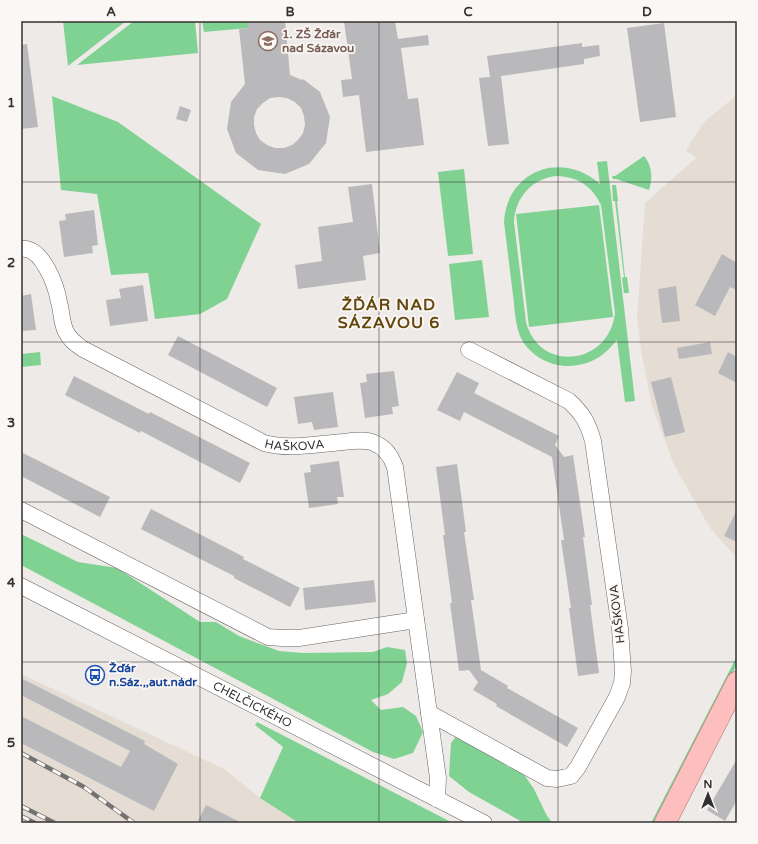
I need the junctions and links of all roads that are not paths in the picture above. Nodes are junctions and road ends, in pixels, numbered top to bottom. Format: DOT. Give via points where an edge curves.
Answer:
graph roads {
  1 [pos="21,249"];
  2 [pos="468,350"];
  3 [pos="21,510"];
  4 [pos="21,586"];
  5 [pos="416,620"];
  6 [pos="737,682"];
  7 [pos="429,713"];
  8 [pos="437,799"];
  9 [pos="484,823"];
  10 [pos="665,823"];
  1 -- 5 [label="street, HAŠKOVA" via="34,252 40,258 51,277 66,332 83,350 264,443 286,446 359,441 372,442 382,447 392,458 395,467"];
  2 -- 7 [label="street, HAŠKOVA" via="569,401 590,427 620,629 622,683 617,697 578,767 571,776 557,779 547,778"];
  3 -- 5 [label="street" via="268,637 299,638"];
  4 -- 8 [label="street, CHELČICKÉHO"];
  5 -- 7 [label="street, HAŠKOVA"];
  6 -- 10 [label="main road"];
  7 -- 8 [label="street, HAŠKOVA" via="438,778"];
  8 -- 9 [label="street, CHELČICKÉHO"];
}
